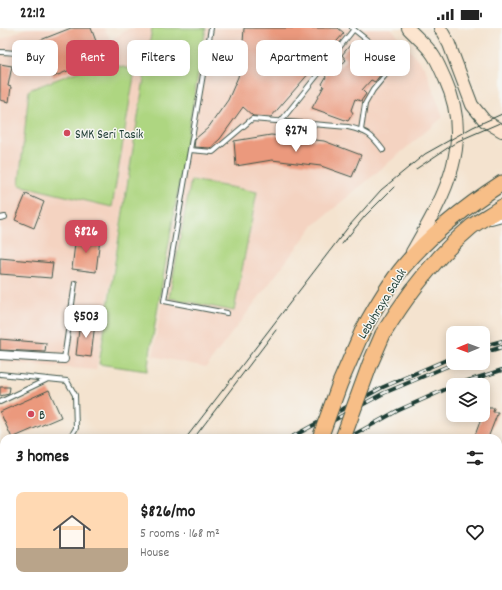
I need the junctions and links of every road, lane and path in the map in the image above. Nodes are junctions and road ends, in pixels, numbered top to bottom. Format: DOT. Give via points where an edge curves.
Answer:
graph roads {
  1 [pos="211,28"];
  2 [pos="408,28"];
  3 [pos="440,28"];
  4 [pos="353,29"];
  5 [pos="0,52"];
  6 [pos="12,53"];
  7 [pos="281,121"];
  8 [pos="361,130"];
  9 [pos="502,131"];
  10 [pos="190,150"];
  11 [pos="383,150"];
  12 [pos="502,183"];
  13 [pos="502,207"];
  14 [pos="5,217"];
  15 [pos="0,218"];
  16 [pos="502,219"];
  17 [pos="471,227"];
  18 [pos="404,266"];
  19 [pos="75,283"];
  20 [pos="227,313"];
  21 [pos="0,355"];
  22 [pos="64,359"];
  23 [pos="0,374"];
  24 [pos="48,378"];
  25 [pos="0,402"];
  26 [pos="72,434"];
  27 [pos="321,434"];
  28 [pos="344,434"];
  1 -- 10 [label="lane"];
  2 -- 18 [label="main road" via="434,55 449,88 456,115 457,150 451,176 428,225"];
  3 -- 9 [label="main road" via="449,44 472,105 485,121"];
  4 -- 7 [label="lane"];
  4 -- 8 [label="lane" via="387,56 392,67 365,104"];
  5 -- 6 [label="lane"];
  7 -- 8 [label="lane"];
  7 -- 10 [label="lane" via="252,119 213,152"];
  8 -- 11 [label="lane" via="372,135"];
  10 -- 20 [label="lane" via="164,301"];
  12 -- 18 [label="highway, Lebuhraya Salak" via="457,216"];
  13 -- 17 [label="highway, Lebuhraya Salak"];
  14 -- 15 [label="lane"];
  16 -- 17 [label="lane"];
  17 -- 28 [label="highway, Lebuhraya Salak, bridge" via="428,270 383,334"];
  18 -- 27 [label="highway, Lebuhraya Salak, bridge" via="363,330"];
  19 -- 22 [label="lane"];
  21 -- 22 [label="street"];
  23 -- 24 [label="lane"];
  24 -- 25 [label="lane"];
  24 -- 26 [label="lane" via="67,381 75,395 76,428"];
}
